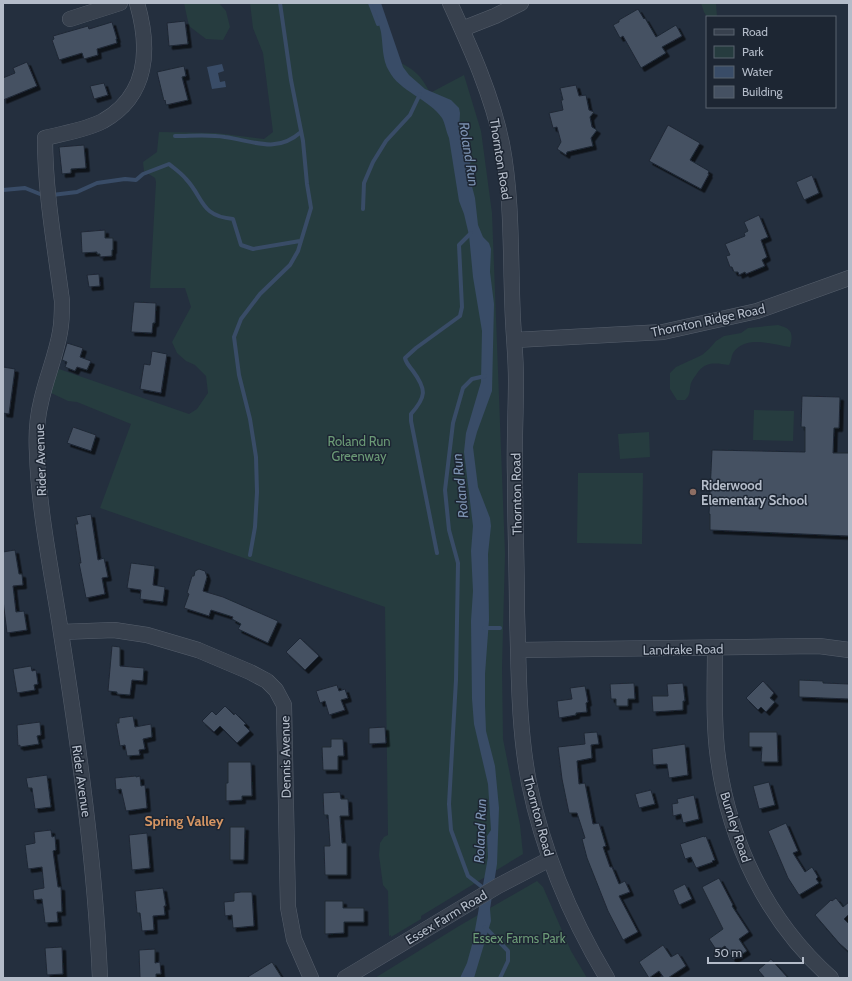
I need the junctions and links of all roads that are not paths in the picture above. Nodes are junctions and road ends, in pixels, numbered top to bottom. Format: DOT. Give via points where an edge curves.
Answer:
graph roads {
  1 [pos="120,3"];
  2 [pos="137,3"];
  3 [pos="450,3"];
  4 [pos="520,3"];
  5 [pos="70,19"];
  6 [pos="462,29"];
  7 [pos="849,278"];
  8 [pos="515,340"];
  9 [pos="61,632"];
  10 [pos="715,648"];
  11 [pos="518,650"];
  12 [pos="849,650"];
  13 [pos="550,859"];
  14 [pos="100,978"];
  15 [pos="311,978"];
  16 [pos="345,978"];
  17 [pos="607,978"];
  18 [pos="831,978"];
  1 -- 5 [label="street"];
  2 -- 9 [label="street, Rider Avenue" via="145,48 142,73 131,97 102,121 79,130 45,138 45,163 62,317 41,402 36,450 43,523"];
  3 -- 6 [label="street, Thornton Road"];
  4 -- 6 [label="street" via="496,16"];
  6 -- 8 [label="street, Thornton Road" via="484,80 502,143 508,179"];
  7 -- 8 [label="street, Thornton Ridge Road" via="757,311 663,332"];
  8 -- 11 [label="street, Thornton Road"];
  9 -- 14 [label="street, Rider Avenue" via="87,809 98,925"];
  9 -- 15 [label="street, Dennis Avenue" via="114,630 147,635 198,650 250,672 267,681 276,690 284,705 288,907 294,939"];
  10 -- 11 [label="street, Landrake Road"];
  10 -- 12 [label="street, Landrake Road" via="819,646"];
  10 -- 18 [label="street, Burnley Road" via="718,756 723,789 738,843 760,889 793,939"];
  11 -- 13 [label="street, Thornton Road" via="522,735 538,820"];
  13 -- 16 [label="street, Essex Farm Road" via="458,909"];
  13 -- 17 [label="street, Thornton Road" via="567,903"];
}
